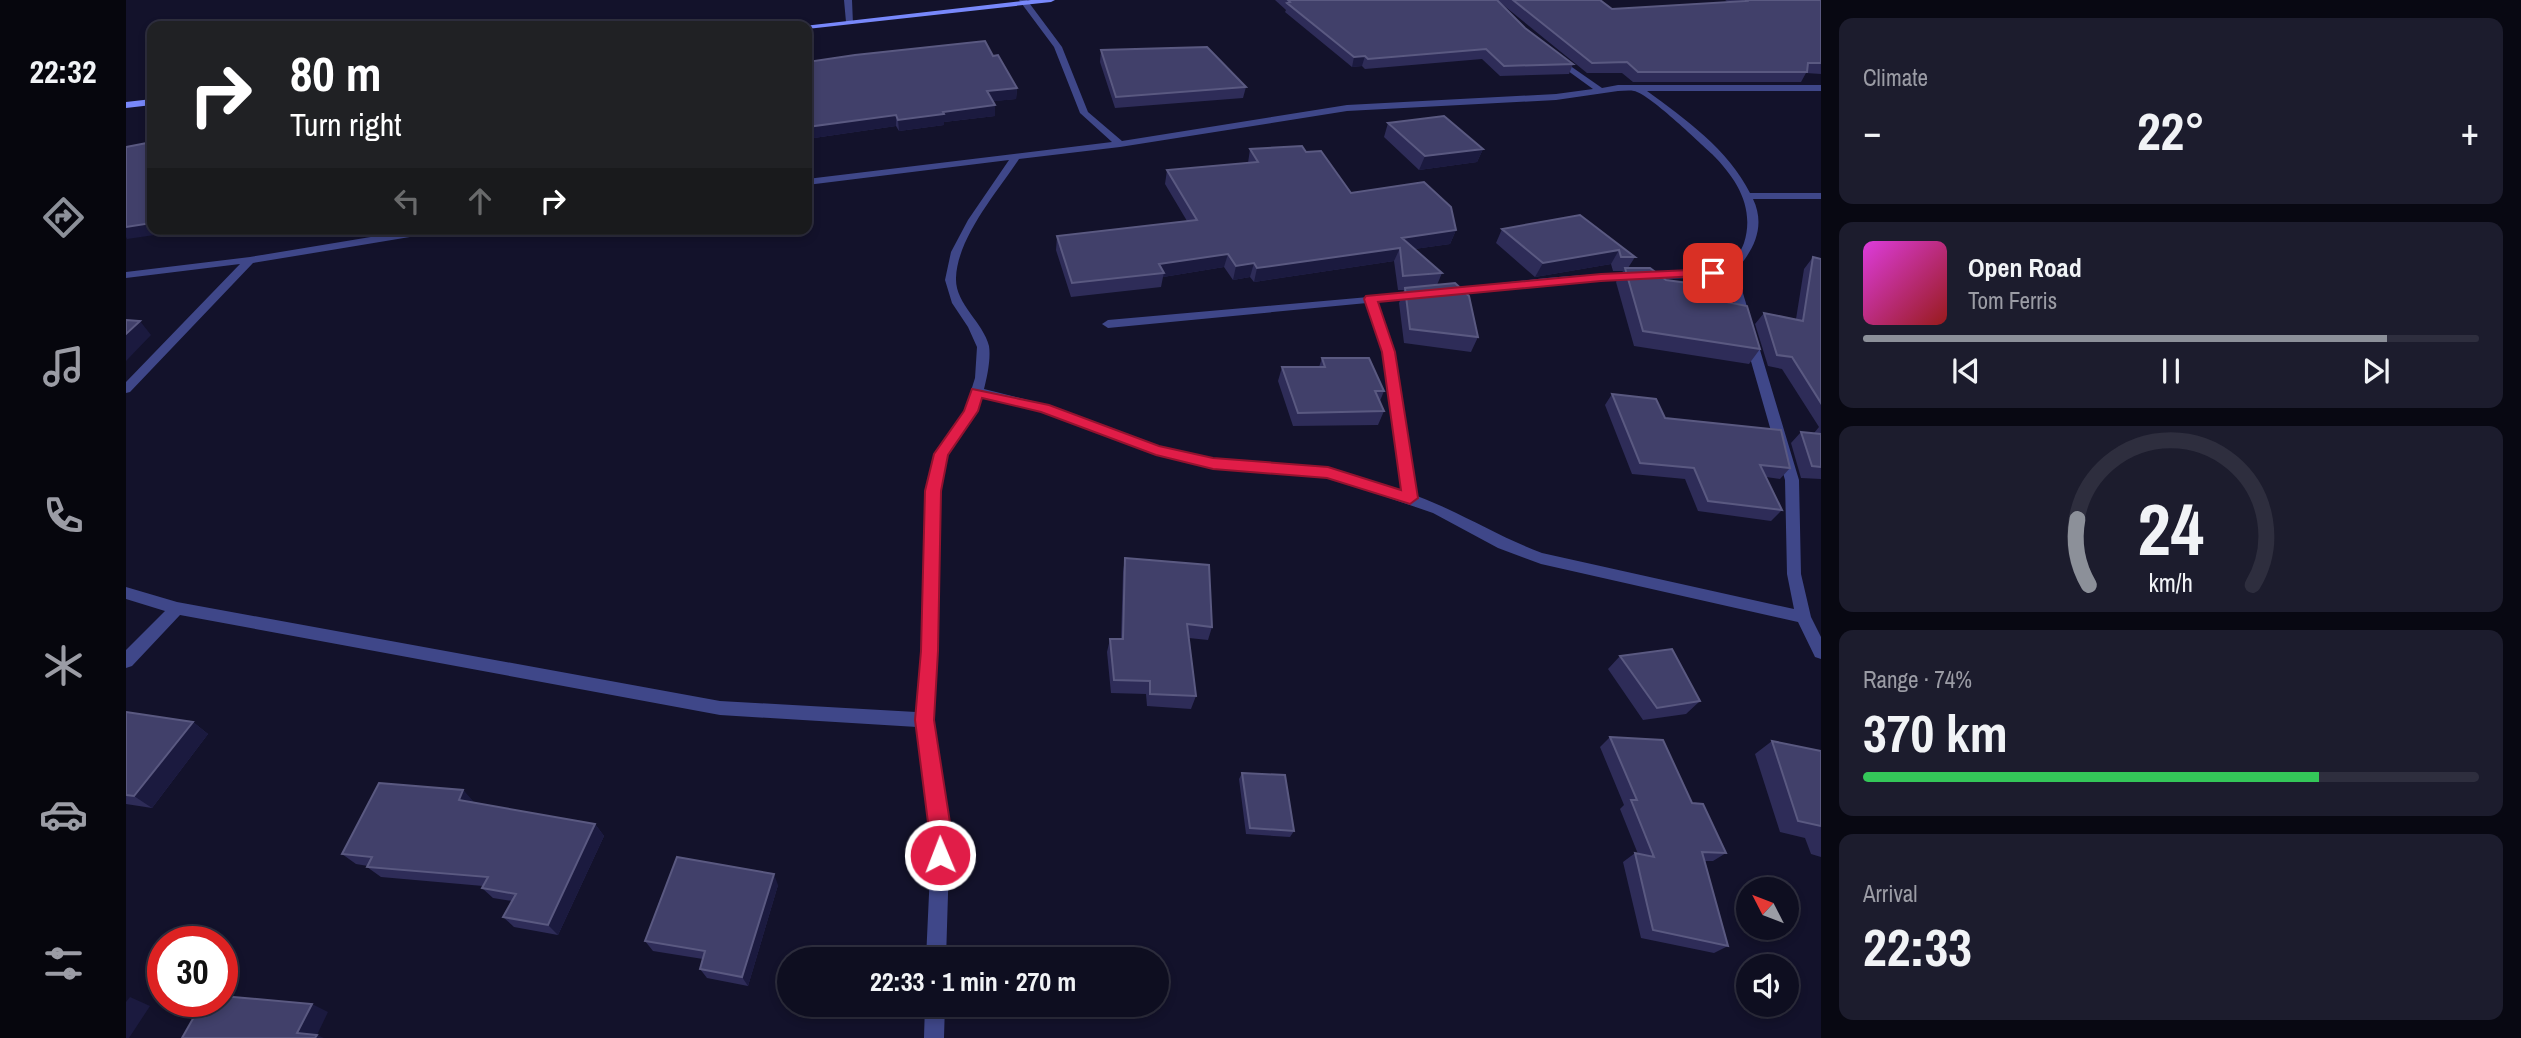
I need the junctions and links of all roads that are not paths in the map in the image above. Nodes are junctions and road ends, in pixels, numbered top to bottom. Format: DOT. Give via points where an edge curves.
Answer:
graph roads {
  1 [pos="848,0"];
  2 [pos="1051,0"];
  3 [pos="1024,1"];
  4 [pos="849,22"];
  5 [pos="812,26"];
  6 [pos="1546,50"];
  7 [pos="1821,88"];
  8 [pos="1639,89"];
  9 [pos="1600,90"];
  10 [pos="147,103"];
  11 [pos="126,105"];
  12 [pos="1120,144"];
  13 [pos="1016,156"];
  14 [pos="812,181"];
  15 [pos="1748,196"];
  16 [pos="1821,196"];
  17 [pos="403,235"];
  18 [pos="250,260"];
  19 [pos="1730,270"];
  20 [pos="126,275"];
  21 [pos="1371,299"];
  22 [pos="1108,324"];
  23 [pos="126,389"];
  24 [pos="976,392"];
  25 [pos="1410,498"];
  26 [pos="126,593"];
  27 [pos="177,608"];
  28 [pos="1803,617"];
  29 [pos="1821,652"];
  30 [pos="126,661"];
  31 [pos="924,720"];
  32 [pos="936,947"];
  33 [pos="935,1017"];
  34 [pos="934,1038"];
  1 -- 4 [label="street"];
  2 -- 3 [label="main road"];
  3 -- 4 [label="main road"];
  3 -- 12 [label="street" via="1058,47 1084,113"];
  4 -- 5 [label="main road"];
  6 -- 9 [label="street"];
  7 -- 8 [label="street"];
  8 -- 9 [label="street"];
  8 -- 15 [label="street" via="1685,123 1741,181"];
  9 -- 12 [label="street" via="1556,97 1347,108"];
  10 -- 11 [label="main road"];
  12 -- 13 [label="street"];
  13 -- 14 [label="street"];
  13 -- 24 [label="street" via="973,220 956,252 950,280 983,347"];
  15 -- 16 [label="street"];
  15 -- 19 [label="street" via="1753,208 1748,249"];
  17 -- 18 [label="street"];
  18 -- 20 [label="street"];
  18 -- 23 [label="street"];
  19 -- 21 [label="street"];
  19 -- 28 [label="street" via="1792,480 1794,574"];
  21 -- 22 [label="street"];
  21 -- 25 [label="street" via="1388,352"];
  24 -- 25 [label="street" via="1044,408 1156,450 1213,464 1328,472"];
  24 -- 31 [label="street" via="971,411 941,454 933,491"];
  25 -- 28 [label="street" via="1541,558"];
  26 -- 27 [label="street"];
  27 -- 30 [label="street"];
  27 -- 31 [label="street" via="720,708"];
  28 -- 29 [label="street"];
  31 -- 32 [label="street" via="941,829"];
  33 -- 34 [label="street"];
}
